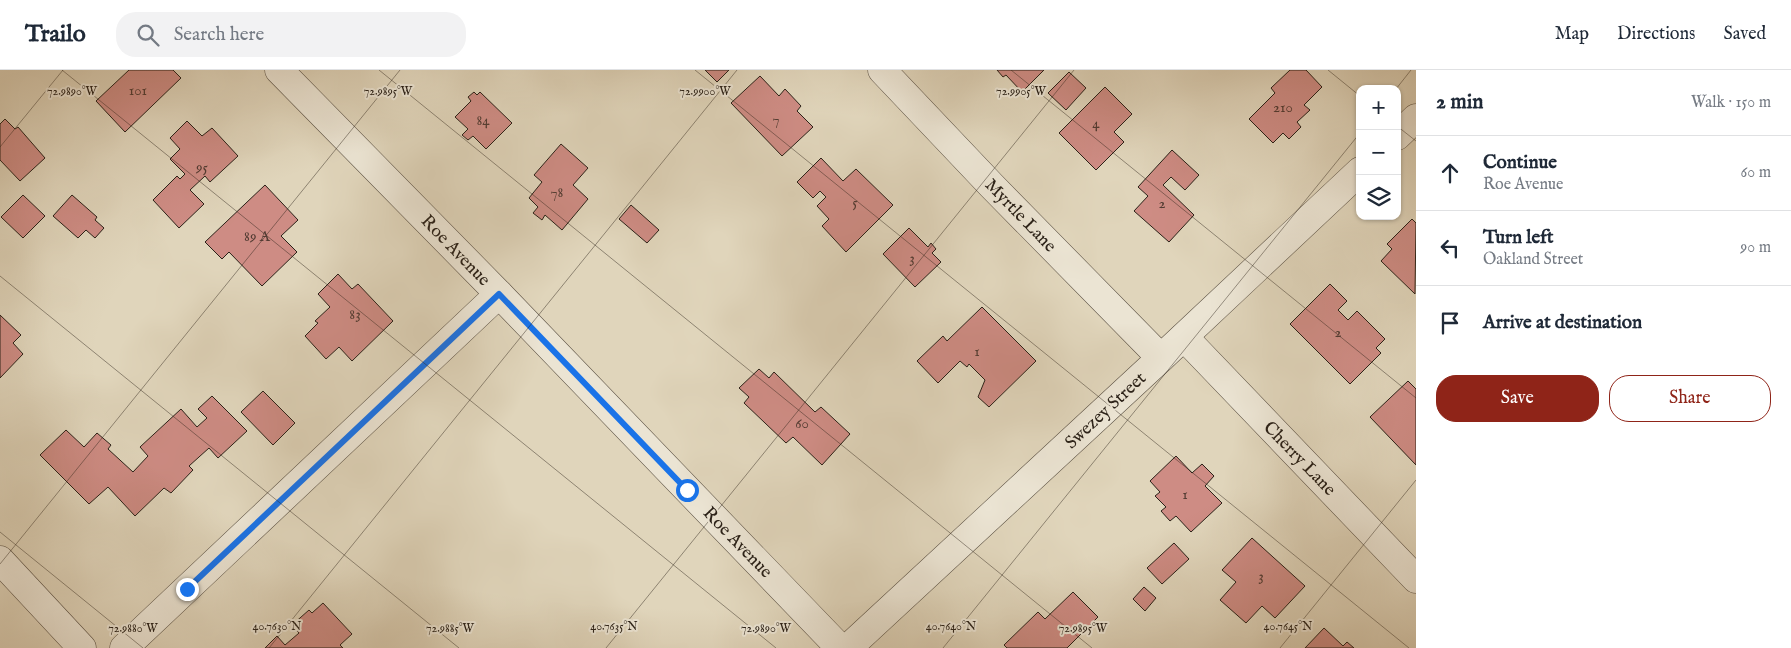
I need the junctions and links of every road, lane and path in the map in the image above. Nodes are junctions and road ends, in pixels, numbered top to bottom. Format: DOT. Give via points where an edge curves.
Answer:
graph roads {
  1 [pos="279,70"];
  2 [pos="882,70"];
  3 [pos="1416,118"];
  4 [pos="1401,132"];
  5 [pos="1356,175"];
  6 [pos="499,294"];
  7 [pos="1184,337"];
  8 [pos="1161,358"];
  9 [pos="0,560"];
  10 [pos="1416,579"];
  11 [pos="82,648"];
  12 [pos="124,648"];
  13 [pos="840,648"];
  14 [pos="848,648"];
  1 -- 6 [label="street, Roe Avenue"];
  2 -- 8 [label="street, Myrtle Lane"];
  3 -- 4 [label="street"];
  5 -- 7 [label="street, Swezey Street"];
  6 -- 12 [label="street"];
  6 -- 13 [label="street, Roe Avenue"];
  7 -- 8 [label="street, Swezey Street"];
  7 -- 10 [label="street, Cherry Lane"];
  8 -- 14 [label="street, Swezey Street"];
  9 -- 11 [label="street"];
}
